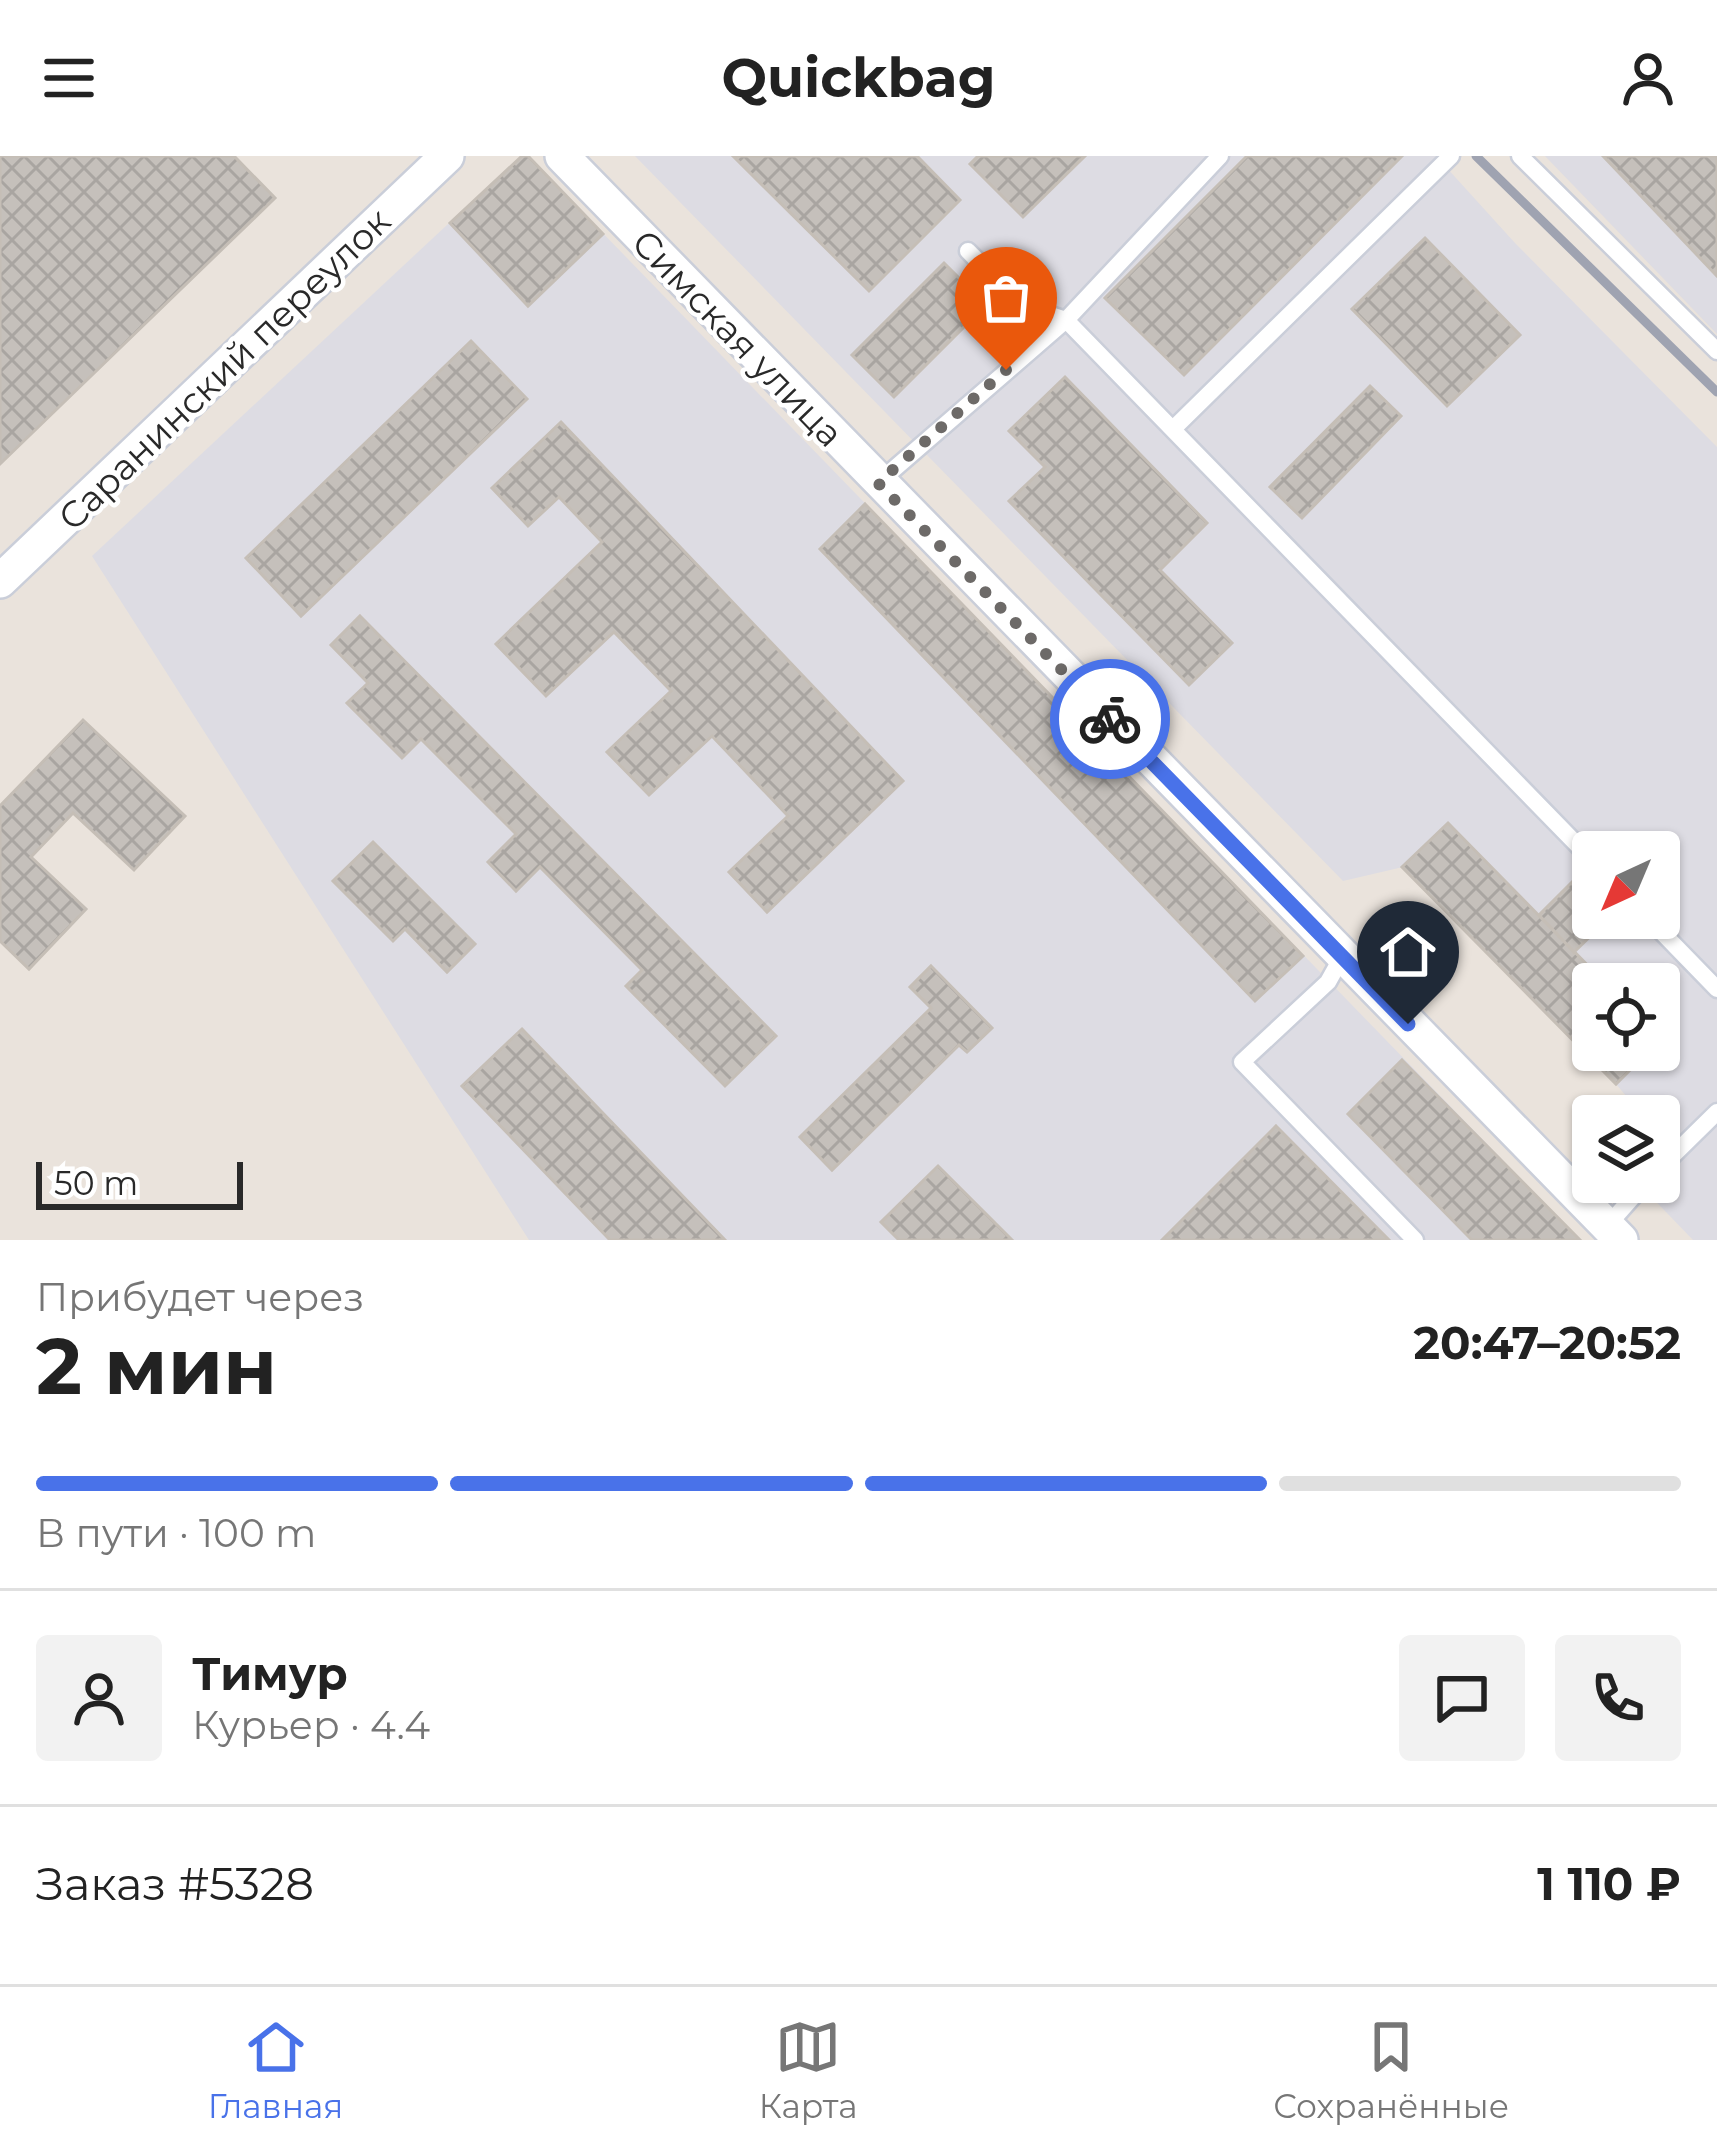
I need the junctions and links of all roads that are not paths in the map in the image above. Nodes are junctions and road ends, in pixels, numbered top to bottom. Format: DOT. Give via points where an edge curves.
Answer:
graph roads {
  1 [pos="447,156"];
  2 [pos="562,156"];
  3 [pos="1220,156"];
  4 [pos="1451,156"];
  5 [pos="1520,156"];
  6 [pos="968,251"];
  7 [pos="1066,320"];
  8 [pos="1717,351"];
  9 [pos="1174,429"];
  10 [pos="878,483"];
  11 [pos="0,581"];
  12 [pos="1572,839"];
  13 [pos="1669,939"];
  14 [pos="1342,957"];
  15 [pos="1717,988"];
  16 [pos="1717,1112"];
  17 [pos="1680,1148"];
  18 [pos="1633,1203"];
  19 [pos="1614,1233"];
  20 [pos="1415,1240"];
  1 -- 11 [label="street, Саранинский переулок"];
  2 -- 10 [label="street, Симская улица"];
  3 -- 7 [label="lane"];
  4 -- 9 [label="lane"];
  5 -- 8 [label="lane"];
  6 -- 7 [label="lane" via="1021,305"];
  7 -- 9 [label="lane"];
  7 -- 10 [label="lane"];
  9 -- 12 [label="lane"];
  10 -- 14 [label="street, Симская улица"];
  13 -- 15 [label="lane"];
  14 -- 19 [label="street, Симская улица"];
  14 -- 20 [label="lane" via="1328,982 1242,1063"];
  16 -- 17 [label="lane"];
  18 -- 19 [label="lane"];
}
